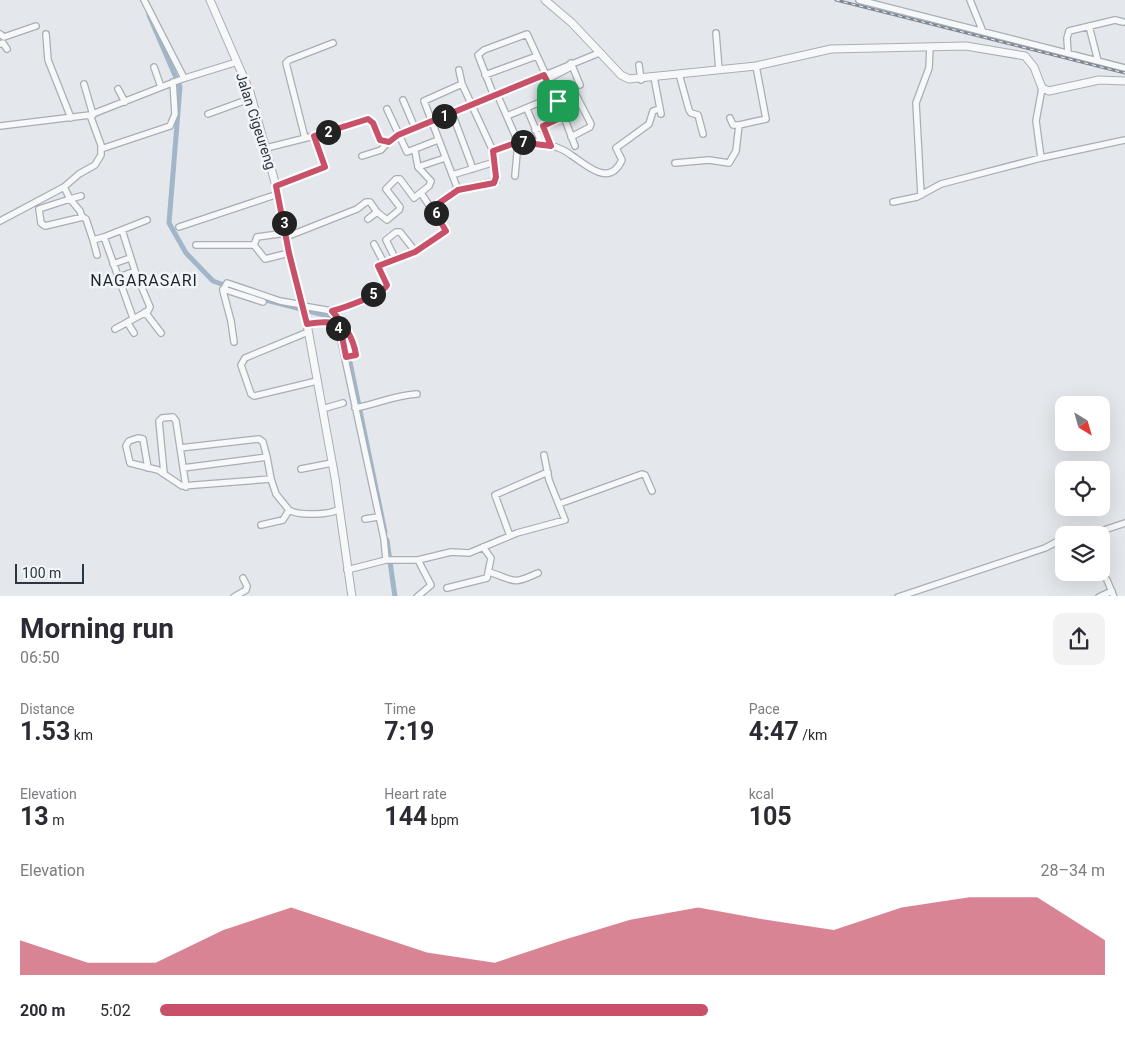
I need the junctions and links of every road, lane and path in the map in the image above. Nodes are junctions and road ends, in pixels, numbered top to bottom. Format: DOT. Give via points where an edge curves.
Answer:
graph roads {
  1 [pos="144,0"];
  2 [pos="210,0"];
  3 [pos="545,0"];
  4 [pos="859,0"];
  5 [pos="970,0"];
  6 [pos="883,3"];
  7 [pos="1124,22"];
  8 [pos="36,26"];
  9 [pos="1089,26"];
  10 [pos="983,32"];
  11 [pos="716,33"];
  12 [pos="0,34"];
  13 [pos="46,34"];
  14 [pos="333,43"];
  15 [pos="0,44"];
  16 [pos="930,47"];
  17 [pos="6,48"];
  18 [pos="599,53"];
  19 [pos="1068,53"];
  20 [pos="537,56"];
  21 [pos="1098,61"];
  22 [pos="236,62"];
  23 [pos="570,64"];
  24 [pos="640,65"];
  25 [pos="756,66"];
  26 [pos="154,67"];
  27 [pos="1125,68"];
  28 [pos="459,70"];
  29 [pos="719,70"];
  30 [pos="679,74"];
  31 [pos="485,75"];
  32 [pos="545,77"];
  33 [pos="654,77"];
  34 [pos="178,80"];
  35 [pos="641,80"];
  36 [pos="1125,81"];
  37 [pos="84,84"];
  38 [pos="462,84"];
  39 [pos="580,85"];
  40 [pos="161,87"];
  41 [pos="1042,88"];
  42 [pos="118,90"];
  43 [pos="495,95"];
  44 [pos="252,98"];
  45 [pos="556,98"];
  46 [pos="403,100"];
  47 [pos="125,102"];
  48 [pos="473,104"];
  49 [pos="387,109"];
  50 [pos="527,109"];
  51 [pos="452,113"];
  52 [pos="208,114"];
  53 [pos="91,115"];
  54 [pos="507,116"];
  55 [pos="564,116"];
  56 [pos="72,118"];
  57 [pos="730,118"];
  58 [pos="430,122"];
  59 [pos="739,125"];
  60 [pos="0,126"];
  61 [pos="543,126"];
  62 [pos="415,128"];
  63 [pos="535,130"];
  64 [pos="703,134"];
  65 [pos="398,135"];
  66 [pos="314,136"];
  67 [pos="571,137"];
  68 [pos="305,138"];
  69 [pos="438,140"];
  70 [pos="1125,140"];
  71 [pos="389,142"];
  72 [pos="518,142"];
  73 [pos="542,144"];
  74 [pos="551,146"];
  75 [pos="575,146"];
  76 [pos="266,148"];
  77 [pos="101,149"];
  78 [pos="415,151"];
  79 [pos="493,151"];
  80 [pos="362,156"];
  81 [pos="445,158"];
  82 [pos="1041,158"];
  83 [pos="495,162"];
  84 [pos="675,163"];
  85 [pos="418,167"];
  86 [pos="473,169"];
  87 [pos="452,175"];
  88 [pos="515,176"];
  89 [pos="64,188"];
  90 [pos="277,190"];
  91 [pos="458,190"];
  92 [pos="421,193"];
  93 [pos="921,195"];
  94 [pos="81,196"];
  95 [pos="70,199"];
  96 [pos="893,202"];
  97 [pos="432,208"];
  98 [pos="377,212"];
  99 [pos="82,217"];
  100 [pos="368,219"];
  101 [pos="147,220"];
  102 [pos="0,221"];
  103 [pos="179,227"];
  104 [pos="122,230"];
  105 [pos="286,235"];
  106 [pos="104,237"];
  107 [pos="93,240"];
  108 [pos="374,244"];
  109 [pos="196,245"];
  110 [pos="254,245"];
  111 [pos="415,252"];
  112 [pos="289,253"];
  113 [pos="97,256"];
  114 [pos="130,258"];
  115 [pos="396,260"];
  116 [pos="113,264"];
  117 [pos="380,265"];
  118 [pos="136,271"];
  119 [pos="117,278"];
  120 [pos="224,287"];
  121 [pos="263,302"];
  122 [pos="304,308"];
  123 [pos="332,311"];
  124 [pos="145,312"];
  125 [pos="130,320"];
  126 [pos="307,324"];
  127 [pos="115,330"];
  128 [pos="308,332"];
  129 [pos="134,333"];
  130 [pos="161,333"];
  131 [pos="234,342"];
  132 [pos="349,357"];
  133 [pos="317,381"];
  134 [pos="417,394"];
  135 [pos="343,403"];
  136 [pos="359,408"];
  137 [pos="322,409"];
  138 [pos="180,448"];
  139 [pos="544,455"];
  140 [pos="267,457"];
  141 [pos="332,463"];
  142 [pos="148,468"];
  143 [pos="183,468"];
  144 [pos="302,469"];
  145 [pos="548,472"];
  146 [pos="164,473"];
  147 [pos="271,479"];
  148 [pos="186,487"];
  149 [pos="652,491"];
  150 [pos="559,504"];
  151 [pos="339,509"];
  152 [pos="289,510"];
  153 [pos="378,517"];
  154 [pos="365,518"];
  155 [pos="1125,523"];
  156 [pos="261,525"];
  157 [pos="1110,528"];
  158 [pos="510,536"];
  159 [pos="1055,543"];
  160 [pos="483,547"];
  161 [pos="388,560"];
  162 [pos="418,560"];
  163 [pos="347,570"];
  164 [pos="489,572"];
  165 [pos="538,573"];
  166 [pos="243,578"];
  167 [pos="1107,581"];
  168 [pos="447,588"];
  169 [pos="1113,594"];
  170 [pos="234,596"];
  171 [pos="352,596"];
  172 [pos="417,596"];
  173 [pos="898,596"];
  174 [pos="1099,596"];
  1 -- 34 [label="street"];
  2 -- 22 [label="street, Jalan Cigeureng"];
  3 -- 18 [label="street"];
  4 -- 6 [label="street"];
  5 -- 10 [label="street"];
  6 -- 10 [label="street"];
  7 -- 9 [label="street" via="1115,20"];
  8 -- 12 [label="street" via="5,36"];
  9 -- 19 [label="street" via="1069,31"];
  9 -- 21 [label="street"];
  10 -- 19 [label="street"];
  11 -- 29 [label="street"];
  13 -- 56 [label="street" via="48,60"];
  14 -- 68 [label="street" via="286,63"];
  15 -- 17 [label="street"];
  16 -- 25 [label="street" via="831,50"];
  16 -- 41 [label="street" via="966,46 1025,56 1034,67"];
  16 -- 93 [label="street" via="929,68 916,103"];
  18 -- 23 [label="street"];
  18 -- 35 [label="street" via="629,79"];
  19 -- 21 [label="street"];
  20 -- 31 [label="street"];
  20 -- 31 [label="street" via="529,36 525,35 481,52 478,58"];
  20 -- 32 [label="street"];
  21 -- 27 [label="street"];
  22 -- 34 [label="street"];
  22 -- 44 [label="street, Jalan Cigeureng"];
  23 -- 32 [label="street"];
  23 -- 39 [label="street"];
  24 -- 35 [label="street"];
  25 -- 29 [label="street"];
  25 -- 59 [label="street" via="766,118"];
  26 -- 40 [label="street"];
  28 -- 38 [label="street"];
  29 -- 30 [label="street"];
  30 -- 33 [label="street"];
  30 -- 64 [label="street" via="689,110 698,115"];
  31 -- 43 [label="street"];
  32 -- 43 [label="street"];
  32 -- 45 [label="street"];
  33 -- 35 [label="street"];
  33 -- 74 [label="street" via="660,111 653,111 649,124 616,148 622,160 616,170 610,173 589,169 570,154"];
  34 -- 40 [label="street"];
  34 -- 77 [label="street" via="175,114 170,126"];
  36 -- 41 [label="street" via="1098,80 1049,91"];
  37 -- 53 [label="street"];
  38 -- 48 [label="street"];
  38 -- 58 [label="street" via="425,99"];
  40 -- 47 [label="street"];
  41 -- 82 [label="street" via="1036,121"];
  42 -- 47 [label="street"];
  43 -- 48 [label="street"];
  43 -- 54 [label="street"];
  44 -- 52 [label="street"];
  44 -- 76 [label="street, Jalan Cigeureng"];
  45 -- 50 [label="street"];
  45 -- 55 [label="street"];
  45 -- 67 [label="street" via="575,93 591,124"];
  46 -- 62 [label="street"];
  47 -- 53 [label="street"];
  48 -- 51 [label="street"];
  48 -- 79 [label="street"];
  49 -- 65 [label="street"];
  50 -- 54 [label="street"];
  50 -- 63 [label="street"];
  51 -- 58 [label="street"];
  51 -- 86 [label="street"];
  53 -- 56 [label="street"];
  53 -- 77 [label="street"];
  54 -- 72 [label="street"];
  55 -- 61 [label="street"];
  55 -- 67 [label="street"];
  56 -- 60 [label="street"];
  57 -- 59 [label="street" via="733,125"];
  58 -- 62 [label="street"];
  58 -- 69 [label="street"];
  59 -- 84 [label="street" via="736,151 729,164 713,160"];
  61 -- 63 [label="street"];
  61 -- 74 [label="street"];
  62 -- 65 [label="street"];
  63 -- 73 [label="street"];
  65 -- 71 [label="street"];
  65 -- 78 [label="street" via="406,152"];
  66 -- 68 [label="street"];
  66 -- 71 [label="street" via="368,119 380,140"];
  66 -- 90 [label="street" via="325,167"];
  67 -- 75 [label="street"];
  68 -- 76 [label="street"];
  69 -- 78 [label="street"];
  69 -- 81 [label="street"];
  70 -- 82 [label="street"];
  71 -- 80 [label="street" via="381,150"];
  72 -- 73 [label="street"];
  72 -- 79 [label="street"];
  72 -- 88 [label="street"];
  73 -- 74 [label="street"];
  76 -- 90 [label="street, Jalan Cigeureng"];
  77 -- 89 [label="street" via="95,164"];
  78 -- 85 [label="street"];
  79 -- 83 [label="street"];
  81 -- 85 [label="street"];
  81 -- 87 [label="street"];
  82 -- 93 [label="street" via="941,184"];
  83 -- 86 [label="street"];
  83 -- 91 [label="street" via="494,183"];
  85 -- 92 [label="street" via="431,183"];
  86 -- 87 [label="street"];
  87 -- 91 [label="street"];
  89 -- 95 [label="street"];
  89 -- 102 [label="street"];
  90 -- 103 [label="street"];
  90 -- 105 [label="street, Jalan Cigeureng"];
  91 -- 97 [label="street"];
  92 -- 97 [label="street"];
  92 -- 98 [label="street" via="412,197 397,179 386,189 399,210 388,220"];
  93 -- 96 [label="street"];
  94 -- 95 [label="street"];
  95 -- 99 [label="street"];
  95 -- 99 [label="street" via="41,207 41,223 45,226"];
  97 -- 111 [label="street" via="446,231"];
  98 -- 100 [label="street"];
  98 -- 105 [label="street" via="370,202 366,202 357,209"];
  99 -- 107 [label="street" via="86,219"];
  101 -- 104 [label="street"];
  104 -- 106 [label="street"];
  104 -- 114 [label="street"];
  105 -- 110 [label="street" via="257,237"];
  105 -- 112 [label="street, Jalan Cigeureng"];
  106 -- 107 [label="street"];
  106 -- 116 [label="street"];
  107 -- 113 [label="street"];
  108 -- 117 [label="street"];
  109 -- 110 [label="street"];
  110 -- 112 [label="street" via="265,259"];
  111 -- 115 [label="street"];
  111 -- 115 [label="street" via="400,232 396,232 386,240"];
  112 -- 122 [label="street, Jalan Cigeureng"];
  114 -- 116 [label="street"];
  114 -- 118 [label="street"];
  115 -- 117 [label="street"];
  116 -- 119 [label="street"];
  117 -- 123 [label="street" via="387,285 384,290 367,296 361,302"];
  118 -- 119 [label="street"];
  118 -- 124 [label="street" via="150,307"];
  119 -- 125 [label="street"];
  120 -- 121 [label="street"];
  120 -- 122 [label="street" via="229,283"];
  120 -- 131 [label="street"];
  122 -- 123 [label="street"];
  122 -- 126 [label="street, Jalan Cigeureng"];
  123 -- 132 [label="street" via="348,329 356,354"];
  124 -- 125 [label="street"];
  124 -- 130 [label="street"];
  125 -- 127 [label="street"];
  125 -- 129 [label="street"];
  126 -- 128 [label="street, Jalan Cigeureng"];
  126 -- 132 [label="street" via="326,320 334,323"];
  128 -- 133 [label="street, Jalan Cigeureng"];
  128 -- 133 [label="street" via="249,355 241,365 254,396"];
  132 -- 136 [label="street"];
  133 -- 137 [label="street, Jalan Cigeureng"];
  134 -- 136 [label="street" via="392,396"];
  135 -- 137 [label="street"];
  136 -- 153 [label="street"];
  137 -- 141 [label="street, Jalan Cigeureng"];
  138 -- 140 [label="street" via="259,439"];
  138 -- 143 [label="street"];
  138 -- 146 [label="street" via="176,419 161,418"];
  139 -- 145 [label="street"];
  140 -- 143 [label="street"];
  140 -- 147 [label="street"];
  141 -- 144 [label="street"];
  141 -- 151 [label="street, Jalan Cigeureng"];
  142 -- 142 [label="street" via="130,463 126,446 129,441 143,439"];
  142 -- 146 [label="street"];
  143 -- 148 [label="street"];
  145 -- 150 [label="street"];
  145 -- 158 [label="street" via="496,494"];
  146 -- 148 [label="street"];
  147 -- 148 [label="street"];
  147 -- 152 [label="street" via="276,494"];
  149 -- 150 [label="street" via="642,474"];
  150 -- 158 [label="street" via="565,520"];
  151 -- 152 [label="street" via="334,513 302,514"];
  151 -- 163 [label="street, Jalan Cigeureng"];
  152 -- 156 [label="street" via="283,520"];
  153 -- 154 [label="street"];
  153 -- 161 [label="street"];
  155 -- 157 [label="street"];
  158 -- 160 [label="street"];
  159 -- 173 [label="street"];
  160 -- 162 [label="street" via="469,553 451,552"];
  160 -- 164 [label="street" via="491,558"];
  161 -- 162 [label="street"];
  161 -- 163 [label="street"];
  162 -- 172 [label="street" via="431,585"];
  163 -- 171 [label="street, Jalan Cigeureng"];
  164 -- 165 [label="street" via="510,581 520,581"];
  164 -- 168 [label="street" via="484,580"];
  166 -- 170 [label="street" via="246,590"];
  167 -- 169 [label="street"];
  169 -- 174 [label="street"];
}
